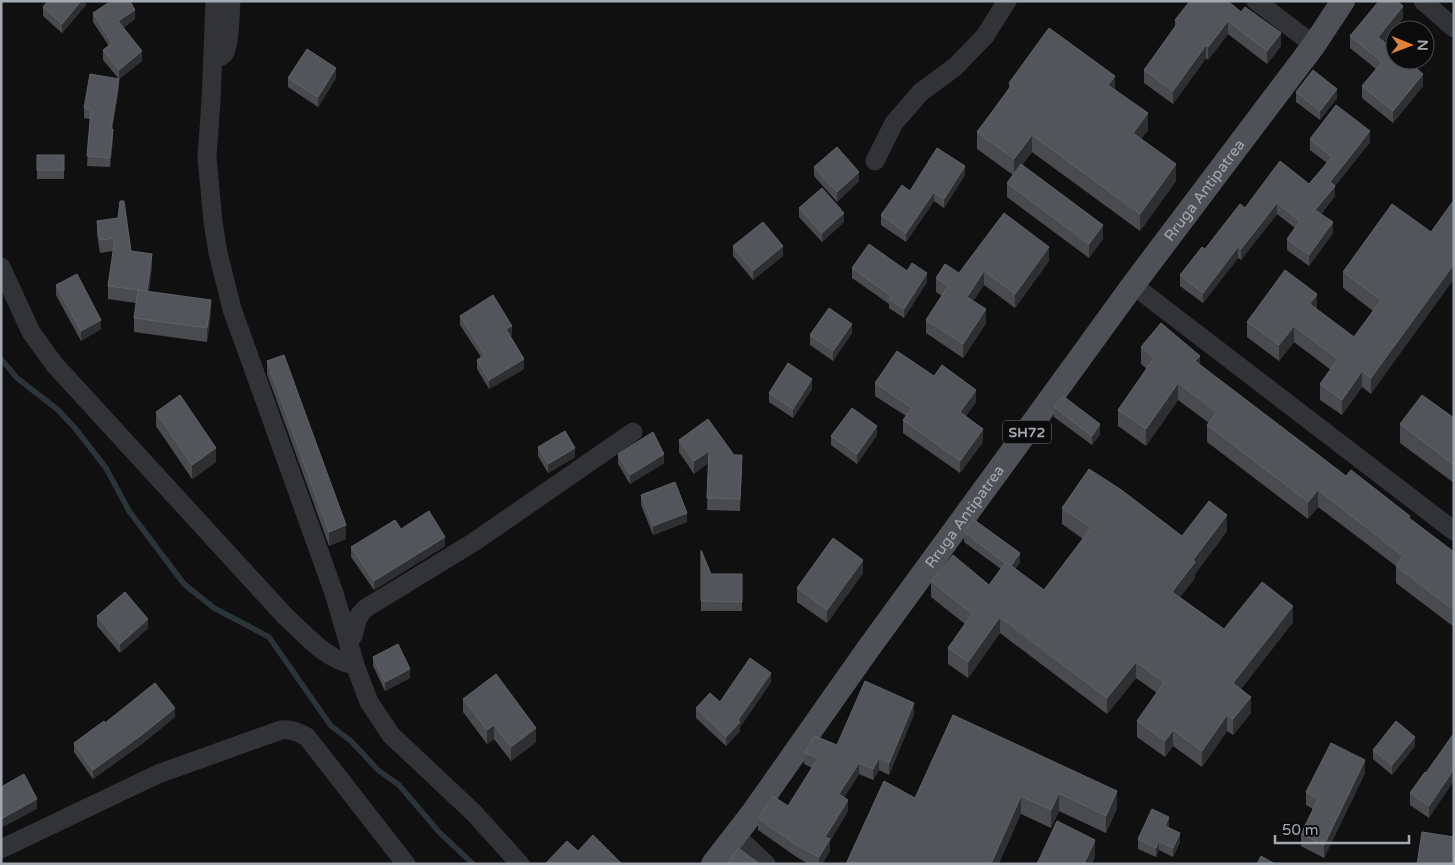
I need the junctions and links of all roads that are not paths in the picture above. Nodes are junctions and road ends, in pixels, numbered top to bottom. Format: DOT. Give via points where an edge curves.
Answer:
graph roads {
  1 [pos="215,1"];
  2 [pos="231,1"];
  3 [pos="1007,1"];
  4 [pos="1256,1"];
  5 [pos="1343,1"];
  6 [pos="1423,1"];
  7 [pos="1454,28"];
  8 [pos="1314,45"];
  9 [pos="213,59"];
  10 [pos="875,161"];
  11 [pos="1,267"];
  12 [pos="1133,285"];
  13 [pos="633,432"];
  14 [pos="1454,531"];
  15 [pos="348,640"];
  16 [pos="355,665"];
  17 [pos="735,835"];
  18 [pos="1,849"];
  19 [pos="406,864"];
  20 [pos="520,864"];
  21 [pos="712,864"];
  22 [pos="766,864"];
  1 -- 9 [label="street"];
  2 -- 9 [label="street" via="225,53"];
  3 -- 10 [label="street" via="985,36 955,67 921,92 894,123"];
  4 -- 8 [label="street"];
  5 -- 8 [label="main road, Rruga Antipatrea / SH72"];
  6 -- 7 [label="street"];
  8 -- 12 [label="main road, Rruga Antipatrea / SH72"];
  9 -- 15 [label="street" via="207,157 213,222 226,286"];
  11 -- 16 [label="street" via="31,332 54,364 285,616 335,659"];
  12 -- 14 [label="street"];
  12 -- 17 [label="main road, Rruga Antipatrea / SH72"];
  13 -- 15 [label="street" via="474,542 366,608 358,616 352,638"];
  15 -- 16 [label="street"];
  16 -- 20 [label="street" via="369,702 391,735 474,813"];
  17 -- 21 [label="main road, Rruga Antipatrea / SH72"];
  17 -- 22 [label="street"];
  18 -- 19 [label="street" via="158,774 281,730 289,730 299,732 313,744"];
}
